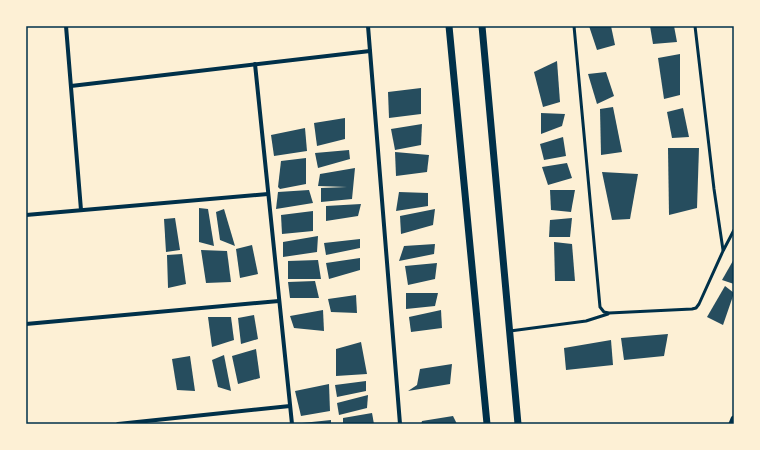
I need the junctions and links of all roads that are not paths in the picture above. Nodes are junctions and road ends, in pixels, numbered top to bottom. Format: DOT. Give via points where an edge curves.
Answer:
graph roads {
  1 [pos="66,26"];
  2 [pos="368,26"];
  3 [pos="450,26"];
  4 [pos="482,26"];
  5 [pos="574,26"];
  6 [pos="695,26"];
  7 [pos="370,51"];
  8 [pos="255,64"];
  9 [pos="71,86"];
  10 [pos="268,194"];
  11 [pos="81,210"];
  12 [pos="26,215"];
  13 [pos="734,230"];
  14 [pos="723,251"];
  15 [pos="279,301"];
  16 [pos="609,313"];
  17 [pos="26,324"];
  18 [pos="510,331"];
  19 [pos="290,406"];
  20 [pos="734,419"];
  21 [pos="118,424"];
  22 [pos="292,424"];
  23 [pos="400,424"];
  24 [pos="487,424"];
  25 [pos="518,424"];
  26 [pos="732,424"];
  1 -- 9 [label="street"];
  2 -- 7 [label="street"];
  3 -- 24 [label="street"];
  4 -- 18 [label="street"];
  5 -- 16 [label="lane" via="600,307"];
  6 -- 14 [label="lane"];
  7 -- 8 [label="street"];
  7 -- 23 [label="street"];
  8 -- 9 [label="street"];
  8 -- 10 [label="street"];
  9 -- 11 [label="street"];
  10 -- 11 [label="street"];
  10 -- 15 [label="street"];
  11 -- 12 [label="street"];
  13 -- 14 [label="lane"];
  14 -- 16 [label="lane" via="696,308"];
  15 -- 17 [label="street"];
  15 -- 19 [label="street"];
  16 -- 18 [label="lane" via="586,321"];
  18 -- 25 [label="street"];
  19 -- 21 [label="street"];
  19 -- 22 [label="street"];
  20 -- 26 [label="street"];
}
